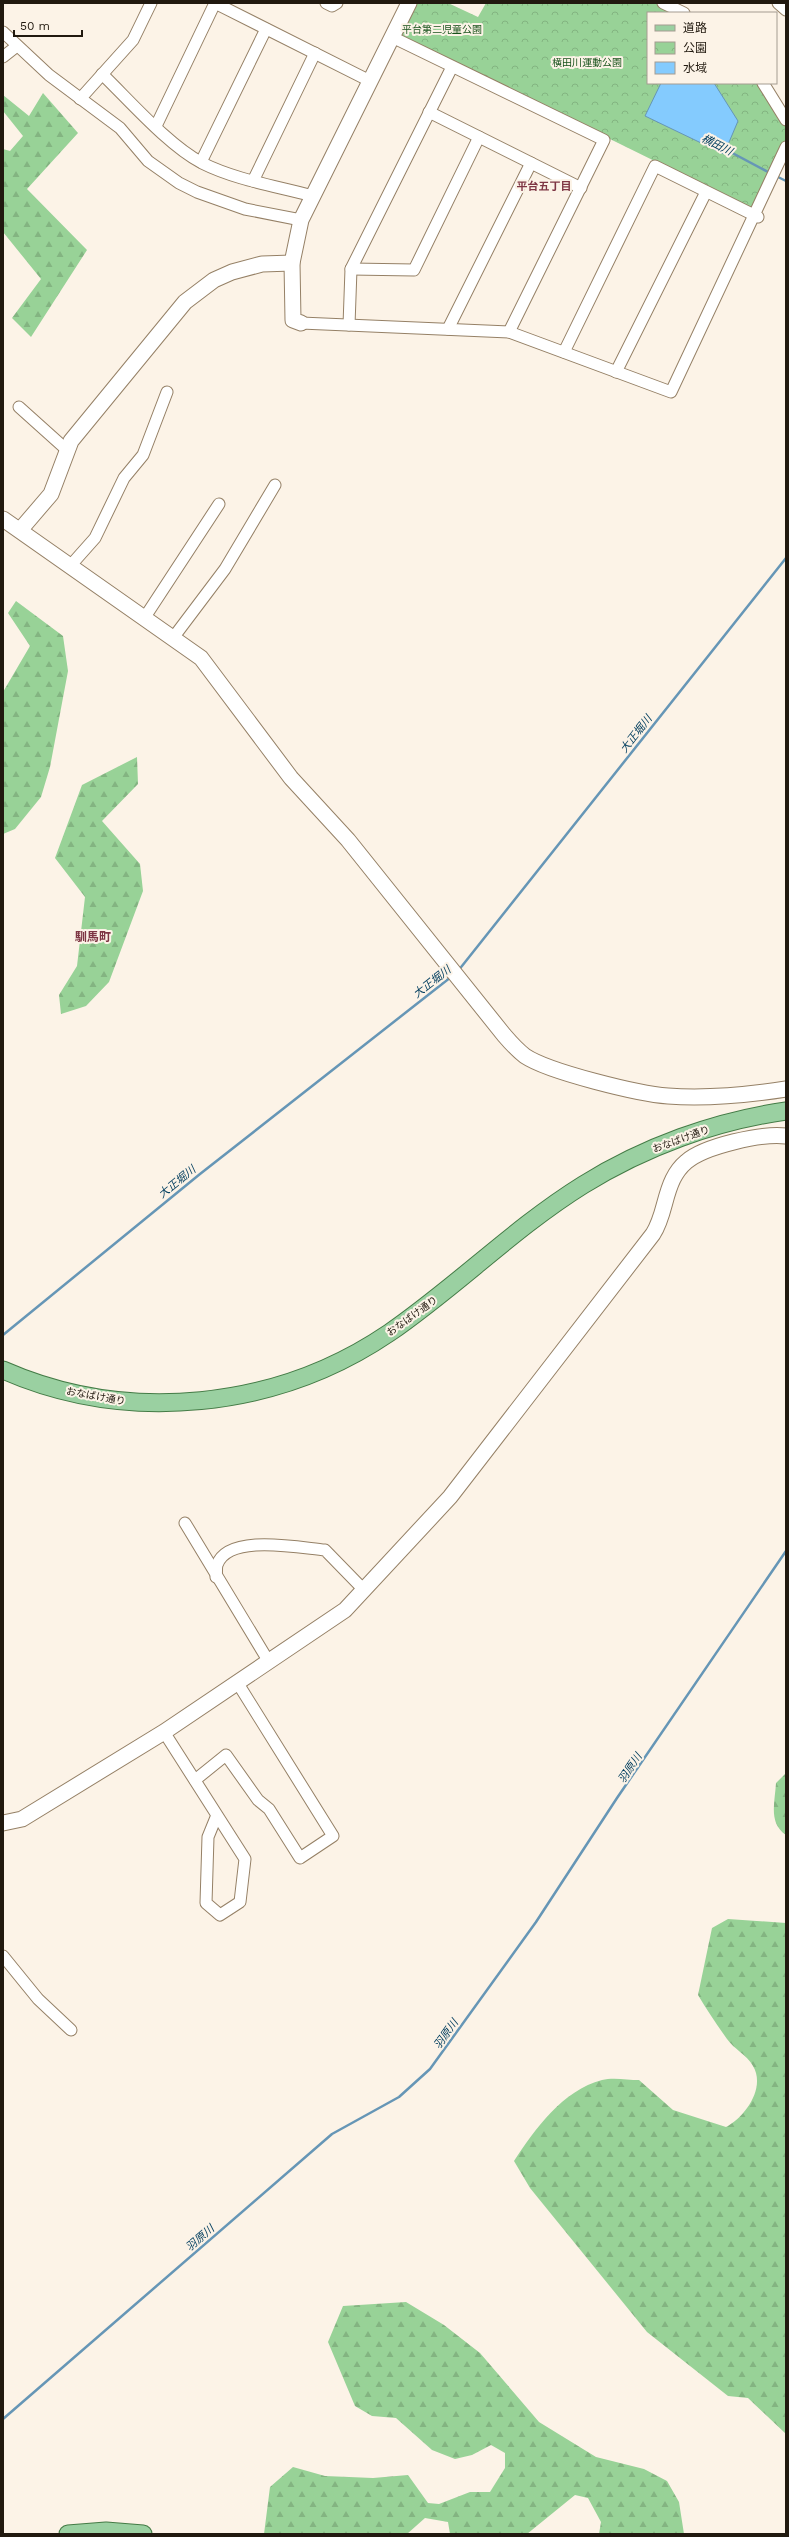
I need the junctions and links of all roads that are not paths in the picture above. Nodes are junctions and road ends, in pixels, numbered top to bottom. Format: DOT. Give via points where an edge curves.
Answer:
graph roads {
  1 [pos="150,3"];
  2 [pos="215,3"];
  3 [pos="326,3"];
  4 [pos="337,3"];
  5 [pos="409,3"];
  6 [pos="663,3"];
  7 [pos="778,3"];
  8 [pos="679,8"];
  9 [pos="786,10"];
  10 [pos="266,29"];
  11 [pos="3,32"];
  12 [pos="392,37"];
  13 [pos="17,46"];
  14 [pos="315,53"];
  15 [pos="3,57"];
  16 [pos="452,66"];
  17 [pos="102,74"];
  18 [pos="370,81"];
  19 [pos="764,84"];
  20 [pos="80,99"];
  21 [pos="429,112"];
  22 [pos="786,120"];
  23 [pos="156,126"];
  24 [pos="479,137"];
  25 [pos="786,147"];
  26 [pos="201,162"];
  27 [pos="531,163"];
  28 [pos="253,181"];
  29 [pos="580,188"];
  30 [pos="706,192"];
  31 [pos="313,196"];
  32 [pos="756,216"];
  33 [pos="301,220"];
  34 [pos="292,263"];
  35 [pos="351,268"];
  36 [pos="301,323"];
  37 [pos="349,325"];
  38 [pos="448,329"];
  39 [pos="510,332"];
  40 [pos="564,352"];
  41 [pos="616,372"];
  42 [pos="167,392"];
  43 [pos="19,407"];
  44 [pos="68,451"];
  45 [pos="275,485"];
  46 [pos="219,504"];
  47 [pos="4,523"];
  48 [pos="20,529"];
  49 [pos="71,565"];
  50 [pos="145,617"];
  51 [pos="173,638"];
  52 [pos="786,1089"];
  53 [pos="786,1111"];
  54 [pos="786,1136"];
  55 [pos="3,1370"];
  56 [pos="185,1523"];
  57 [pos="216,1577"];
  58 [pos="363,1589"];
  59 [pos="269,1662"];
  60 [pos="237,1682"];
  61 [pos="164,1732"];
  62 [pos="195,1780"];
  63 [pos="217,1815"];
  64 [pos="3,1823"];
  65 [pos="3,1956"];
  66 [pos="71,2030"];
  67 [pos="68,2534"];
  68 [pos="143,2534"];
  1 -- 17 [label="street" via="133,40"];
  2 -- 10 [label="street"];
  2 -- 23 [label="street"];
  3 -- 4 [label="street" via="332,6"];
  5 -- 12 [label="street"];
  6 -- 8 [label="street"];
  7 -- 9 [label="street"];
  10 -- 14 [label="street"];
  10 -- 26 [label="street"];
  11 -- 13 [label="street"];
  12 -- 16 [label="street"];
  12 -- 18 [label="street"];
  13 -- 15 [label="street"];
  13 -- 20 [label="street"];
  14 -- 18 [label="street"];
  14 -- 28 [label="street"];
  16 -- 21 [label="street"];
  16 -- 29 [label="street" via="604,140"];
  17 -- 20 [label="street"];
  17 -- 23 [label="street"];
  18 -- 31 [label="street"];
  19 -- 22 [label="street"];
  20 -- 33 [label="street" via="102,112 120,128 148,161 178,182 245,210"];
  21 -- 24 [label="street"];
  21 -- 35 [label="street"];
  23 -- 26 [label="street"];
  24 -- 27 [label="street"];
  24 -- 35 [label="street" via="414,270"];
  25 -- 32 [label="street"];
  26 -- 28 [label="street"];
  27 -- 29 [label="street"];
  27 -- 38 [label="street"];
  28 -- 31 [label="street"];
  29 -- 39 [label="street"];
  30 -- 32 [label="street"];
  30 -- 40 [label="street" via="655,166"];
  30 -- 41 [label="street"];
  31 -- 33 [label="street"];
  32 -- 41 [label="street" via="671,392"];
  33 -- 34 [label="street"];
  34 -- 36 [label="street" via="293,320"];
  34 -- 44 [label="street" via="248,267 214,280 197,291 174,315 72,440"];
  35 -- 37 [label="street"];
  36 -- 37 [label="street"];
  37 -- 38 [label="street"];
  38 -- 39 [label="street"];
  39 -- 40 [label="street"];
  40 -- 41 [label="street"];
  42 -- 49 [label="street" via="143,455 124,478 95,538"];
  43 -- 44 [label="street"];
  44 -- 48 [label="street" via="50,494"];
  45 -- 51 [label="street" via="225,569"];
  46 -- 50 [label="street"];
  47 -- 48 [label="street"];
  48 -- 49 [label="street"];
  49 -- 50 [label="street"];
  50 -- 51 [label="street"];
  51 -- 52 [label="street" via="201,658 291,778 348,840 516,1048 540,1063 582,1078 668,1096 755,1094"];
  53 -- 55 [label="main road, おなばけ通り" via="694,1133 651,1149 607,1171 547,1209 428,1305 354,1355 271,1388 210,1400 142,1403 118,1401 60,1389"];
  54 -- 58 [label="street" via="750,1138 700,1154 686,1162 672,1182 661,1222 653,1234 450,1497"];
  56 -- 57 [label="street"];
  57 -- 58 [label="street" via="217,1564 227,1553 242,1545 325,1550"];
  57 -- 59 [label="street"];
  58 -- 59 [label="street" via="345,1610"];
  59 -- 60 [label="street"];
  60 -- 61 [label="street"];
  60 -- 62 [label="street" via="333,1836 300,1858 269,1809 258,1800 226,1756"];
  61 -- 62 [label="street"];
  61 -- 64 [label="street" via="22,1819"];
  62 -- 63 [label="street"];
  63 -- 63 [label="street" via="208,1837 206,1903 220,1915 240,1902 245,1859"];
  65 -- 66 [label="street" via="38,1999"];
  67 -- 68 [label="main road" via="106,2531"];
}
